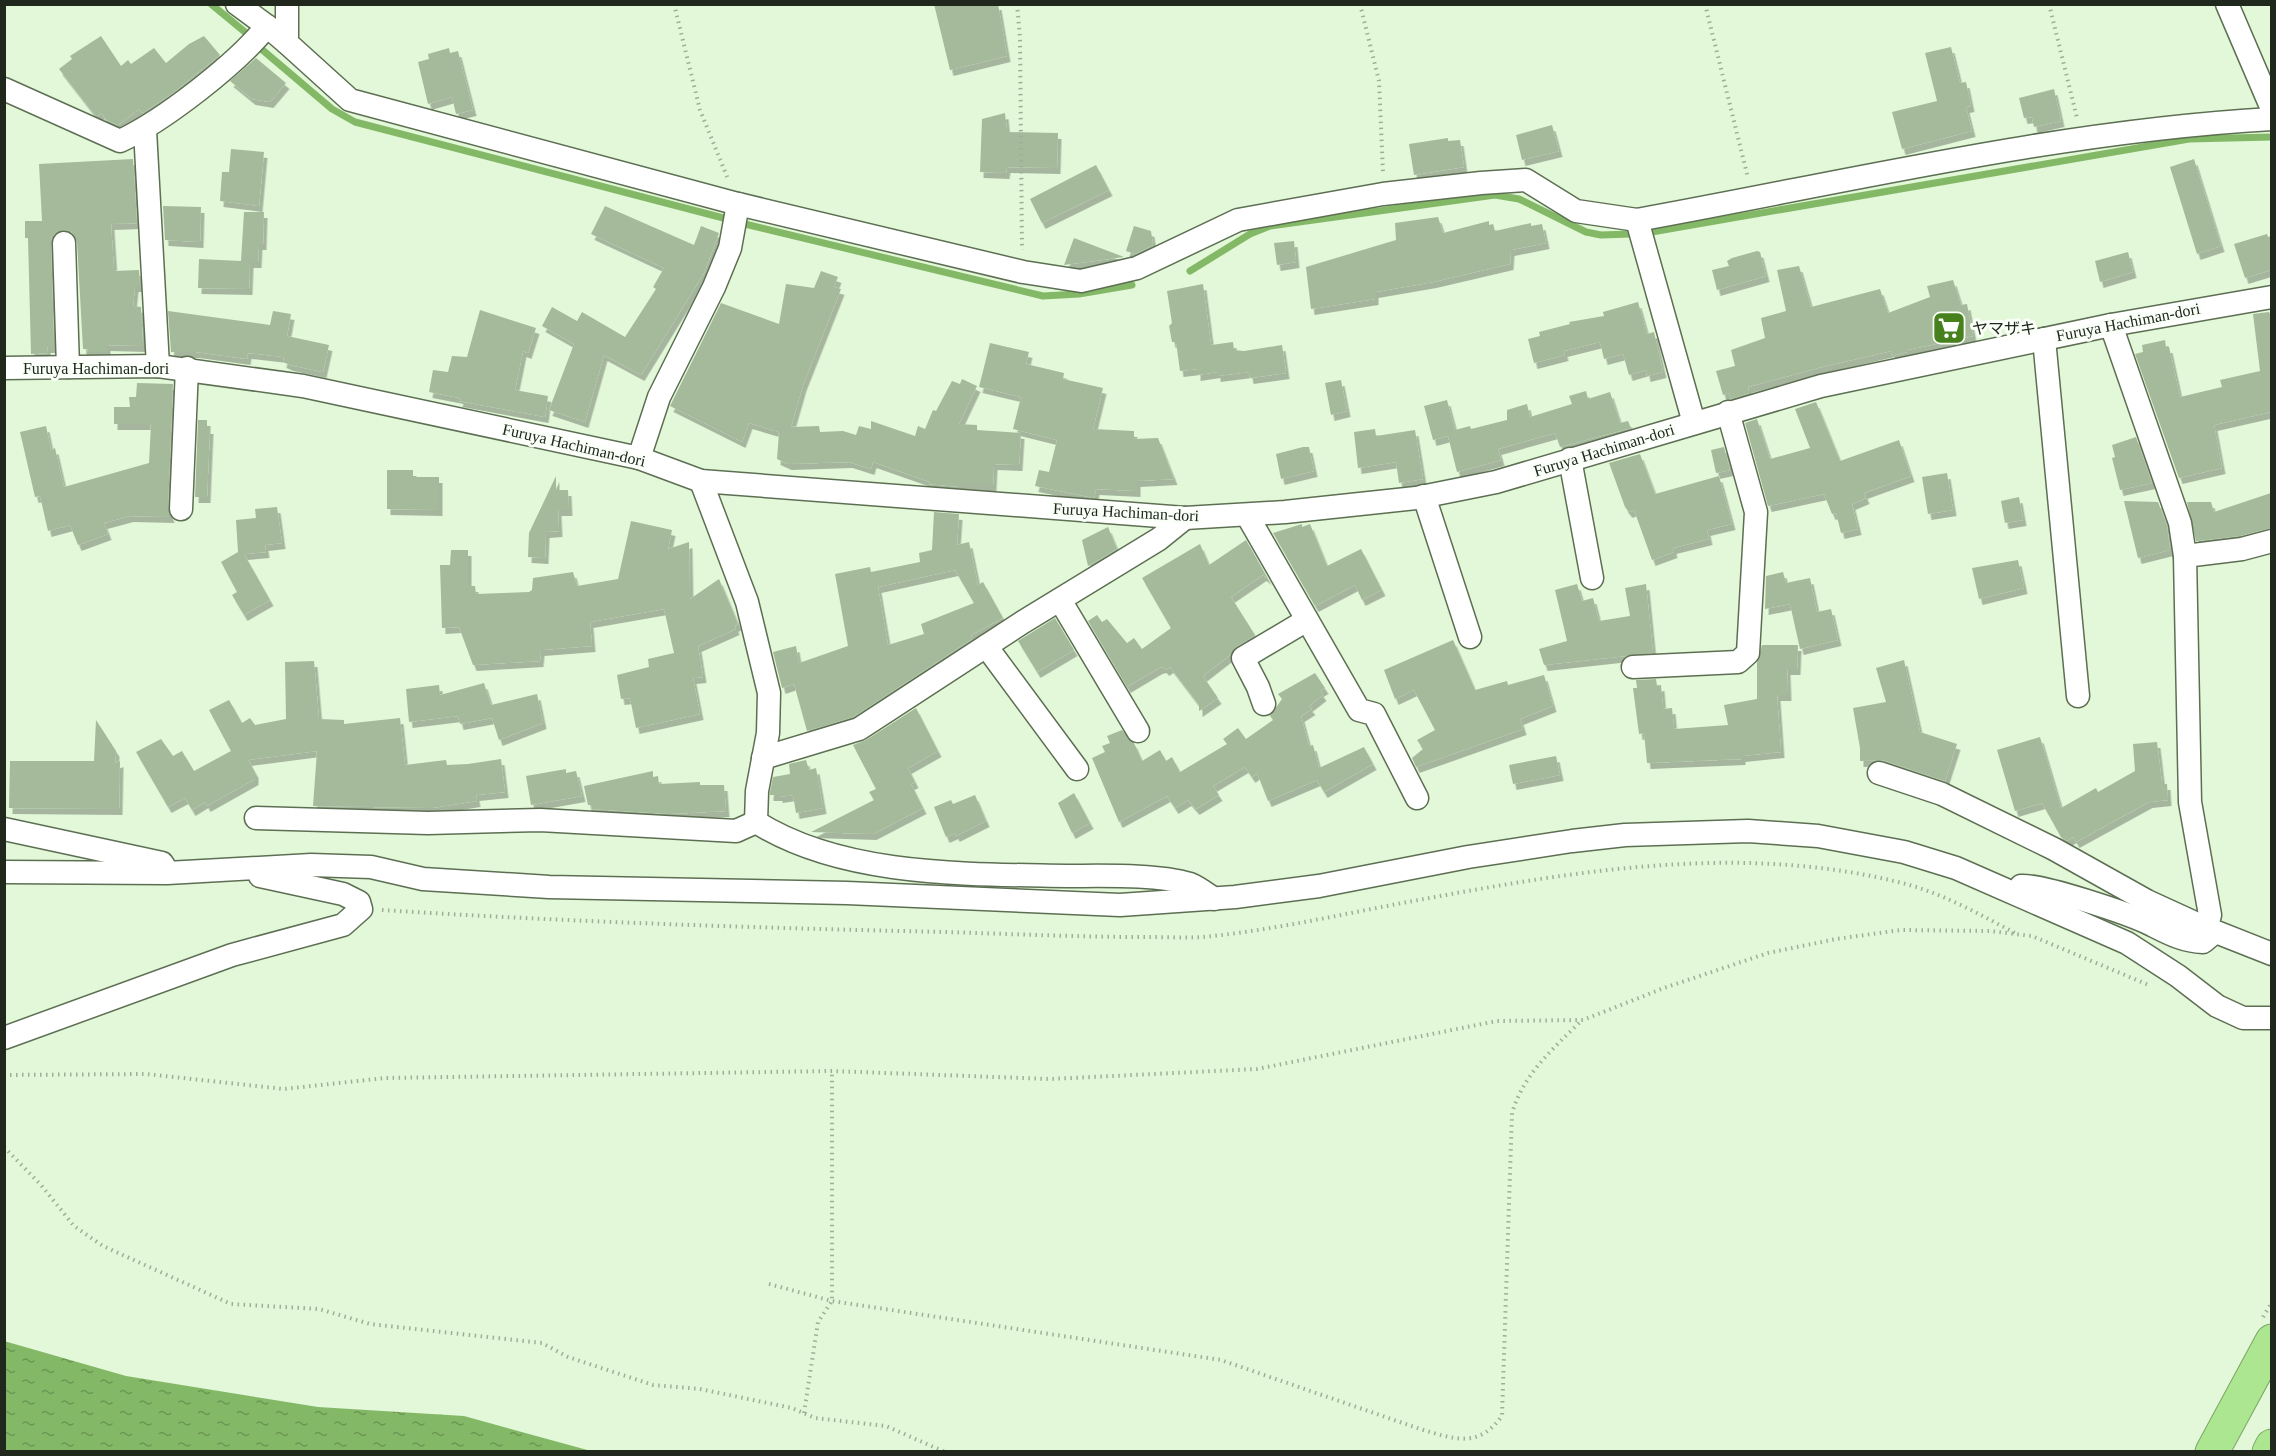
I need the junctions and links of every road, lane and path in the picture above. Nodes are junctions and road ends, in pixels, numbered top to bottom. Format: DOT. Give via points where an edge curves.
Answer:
graph roads {
  1 [pos="237,4"];
  2 [pos="287,4"];
  3 [pos="674,4"];
  4 [pos="1017,4"];
  5 [pos="1360,4"];
  6 [pos="1705,4"];
  7 [pos="2049,4"];
  8 [pos="2227,4"];
  9 [pos="267,26"];
  10 [pos="286,43"];
  11 [pos="4,89"];
  12 [pos="2271,109"];
  13 [pos="2271,119"];
  14 [pos="145,130"];
  15 [pos="2082,139"];
  16 [pos="1383,194"];
  17 [pos="1753,199"];
  18 [pos="738,204"];
  19 [pos="1637,219"];
  20 [pos="64,243"];
  21 [pos="1023,272"];
  22 [pos="2271,297"];
  23 [pos="2110,325"];
  24 [pos="2044,339"];
  25 [pos="159,366"];
  26 [pos="4,368"];
  27 [pos="68,368"];
  28 [pos="187,368"];
  29 [pos="1728,412"];
  30 [pos="1694,423"];
  31 [pos="639,458"];
  32 [pos="1570,459"];
  33 [pos="702,481"];
  34 [pos="1424,496"];
  35 [pos="181,509"];
  36 [pos="1247,515"];
  37 [pos="1185,518"];
  38 [pos="2271,541"];
  39 [pos="2185,556"];
  40 [pos="1592,578"];
  41 [pos="1060,600"];
  42 [pos="1307,620"];
  43 [pos="1470,637"];
  44 [pos="986,646"];
  45 [pos="1633,667"];
  46 [pos="2078,696"];
  47 [pos="1264,704"];
  48 [pos="1138,731"];
  49 [pos="763,758"];
  50 [pos="1077,769"];
  51 [pos="1879,773"];
  52 [pos="1417,798"];
  53 [pos="256,818"];
  54 [pos="756,822"];
  55 [pos="4,830"];
  56 [pos="233,868"];
  57 [pos="4,872"];
  58 [pos="167,873"];
  59 [pos="2001,887"];
  60 [pos="1214,899"];
  61 [pos="2210,930"];
  62 [pos="2271,954"];
  63 [pos="2154,987"];
  64 [pos="2271,1018"];
  65 [pos="1582,1020"];
  66 [pos="4,1038"];
  67 [pos="832,1071"];
  68 [pos="4,1075"];
  69 [pos="4,1147"];
  70 [pos="769,1284"];
  71 [pos="832,1301"];
  72 [pos="2271,1341"];
  73 [pos="804,1413"];
  74 [pos="2271,1446"];
  75 [pos="945,1452"];
  76 [pos="2211,1452"];
  77 [pos="2269,1452"];
  1 -- 9 [label="street"];
  2 -- 10 [label="street"];
  3 -- 18 [label="path" via="700,110"];
  4 -- 21 [label="path"];
  5 -- 16 [label="path" via="1379,81"];
  6 -- 17 [label="path"];
  7 -- 15 [label="path"];
  8 -- 12 [label="street"];
  9 -- 10 [label="street"];
  9 -- 14 [label="street" via="250,47"];
  10 -- 18 [label="street" via="350,100"];
  11 -- 14 [label="street" via="120,141"];
  13 -- 15 [label="street" via="2204,123"];
  14 -- 25 [label="street"];
  15 -- 17 [label="street"];
  16 -- 19 [label="street" via="1526,180 1576,211"];
  16 -- 21 [label="street" via="1238,220 1137,268 1080,281"];
  17 -- 19 [label="street"];
  18 -- 21 [label="street"];
  18 -- 31 [label="street" via="730,248 659,397"];
  19 -- 30 [label="street"];
  20 -- 27 [label="street"];
  22 -- 23 [label="street, Furuya Hachiman-dori"];
  23 -- 24 [label="street, Furuya Hachiman-dori"];
  23 -- 39 [label="street" via="2176,512"];
  24 -- 29 [label="street, Furuya Hachiman-dori" via="1821,386"];
  24 -- 46 [label="street"];
  25 -- 27 [label="street, Furuya Hachiman-dori"];
  25 -- 28 [label="street, Furuya Hachiman-dori"];
  26 -- 27 [label="street, Furuya Hachiman-dori"];
  28 -- 31 [label="street, Furuya Hachiman-dori" via="303,386"];
  28 -- 35 [label="street"];
  29 -- 30 [label="street, Furuya Hachiman-dori"];
  29 -- 45 [label="street" via="1756,512 1748,653 1738,662"];
  30 -- 32 [label="street, Furuya Hachiman-dori"];
  31 -- 33 [label="street, Furuya Hachiman-dori"];
  32 -- 34 [label="street, Furuya Hachiman-dori" via="1496,482"];
  32 -- 40 [label="street"];
  33 -- 37 [label="street, Furuya Hachiman-dori"];
  33 -- 49 [label="street" via="747,602 769,693"];
  34 -- 36 [label="street, Furuya Hachiman-dori"];
  34 -- 43 [label="street"];
  36 -- 37 [label="street, Furuya Hachiman-dori"];
  36 -- 42 [label="street"];
  37 -- 41 [label="street" via="1159,539"];
  38 -- 39 [label="street"];
  39 -- 61 [label="street" via="2190,802"];
  41 -- 44 [label="street"];
  41 -- 48 [label="street"];
  42 -- 47 [label="street" via="1243,658"];
  42 -- 52 [label="street" via="1359,710 1374,714"];
  44 -- 49 [label="street" via="859,729"];
  44 -- 50 [label="street"];
  49 -- 54 [label="street"];
  51 -- 61 [label="street" via="1942,794 2054,849 2138,897"];
  53 -- 54 [label="street" via="428,823 540,820 736,831"];
  54 -- 60 [label="street" via="779,837 822,852 874,863 929,871 1131,876 1191,884"];
  55 -- 58 [label="street" via="162,863"];
  56 -- 58 [label="street"];
  56 -- 60 [label="street" via="371,867 423,879 549,887 847,893 1120,905"];
  56 -- 66 [label="street" via="343,894 359,902 361,909 343,925 232,955"];
  57 -- 58 [label="street"];
  59 -- 60 [label="street" via="1904,852 1818,836 1748,831 1572,841 1319,886"];
  59 -- 61 [label="street" via="2026,885 2050,891 2135,918 2188,941 2203,942"];
  59 -- 64 [label="street" via="2127,944 2217,1006 2243,1018"];
  61 -- 62 [label="street"];
  63 -- 65 [label="path" via="2032,936 1901,930 1768,953"];
  65 -- 67 [label="path" via="1497,1021 1257,1069 1050,1079"];
  65 -- 71 [label="path" via="1536,1065 1518,1092 1512,1113 1502,1416 1491,1431 1480,1436 1453,1439 1420,1430 1221,1360"];
  67 -- 68 [label="path" via="385,1078 284,1089 146,1074"];
  67 -- 71 [label="path"];
  69 -- 73 [label="path" via="74,1226 103,1246 231,1304 319,1309 370,1324 542,1343 568,1357 653,1385 700,1389"];
  70 -- 71 [label="path"];
  71 -- 73 [label="path" via="818,1322"];
  72 -- 76 [label="highway"];
  73 -- 75 [label="path" via="816,1418 886,1426"];
  74 -- 77 [label="highway"];
}
